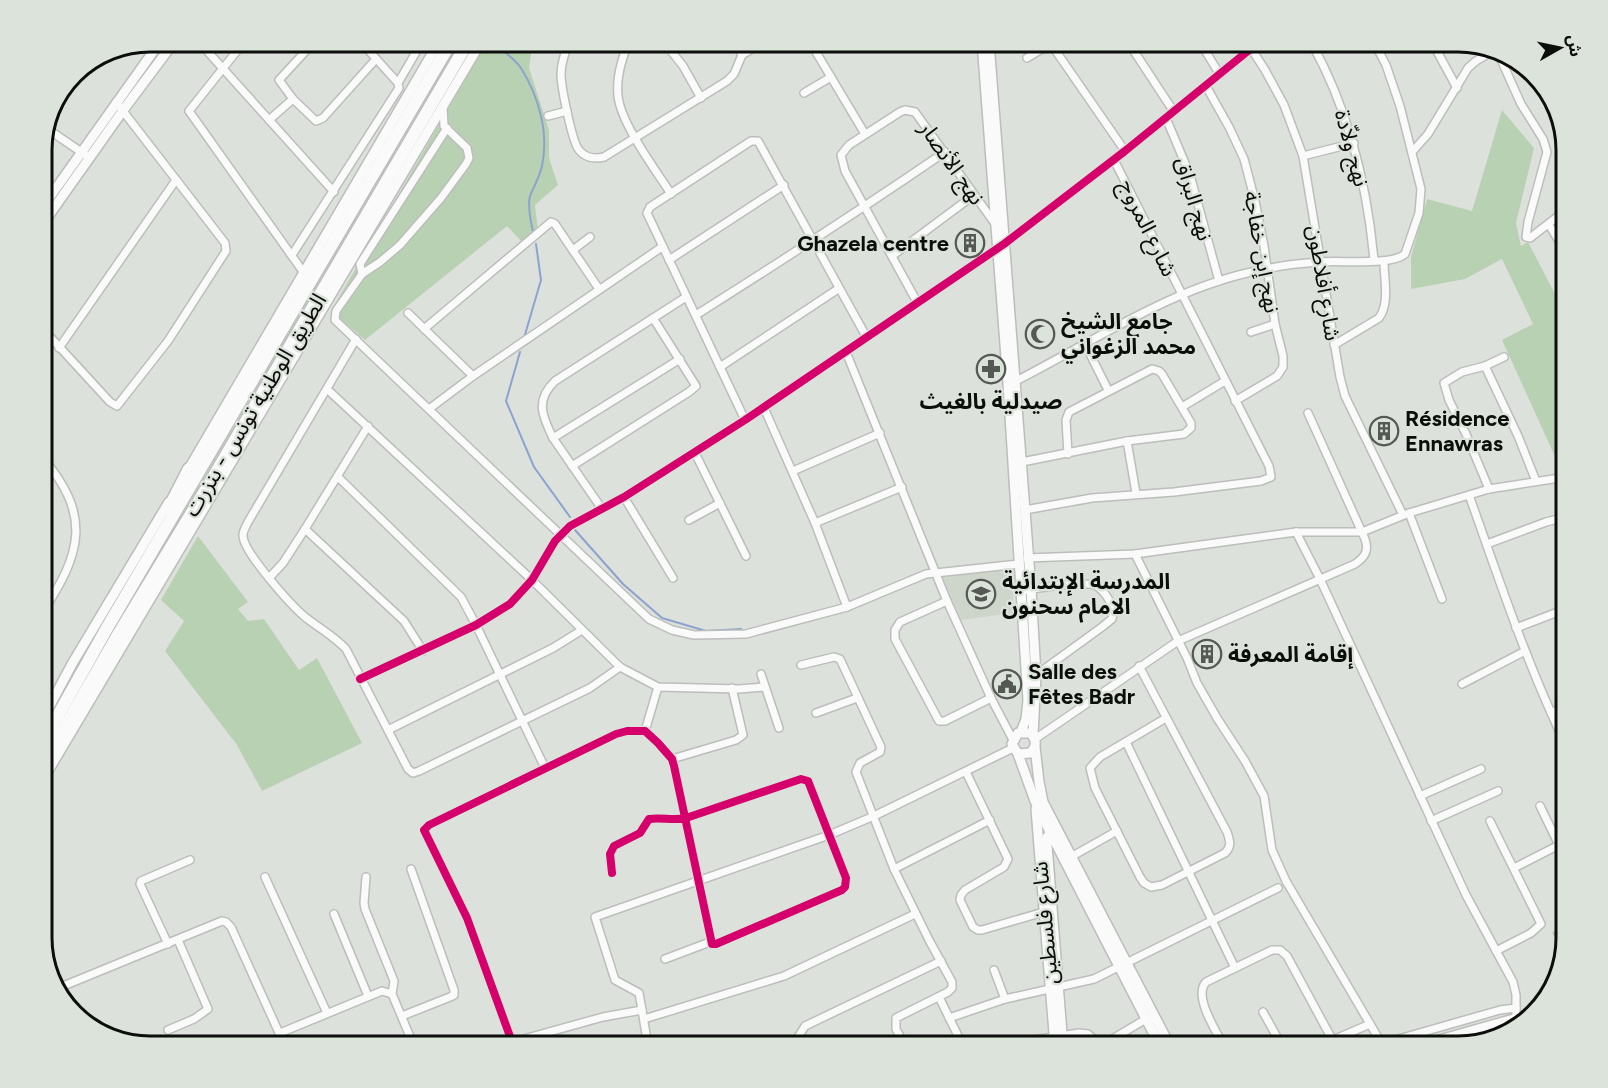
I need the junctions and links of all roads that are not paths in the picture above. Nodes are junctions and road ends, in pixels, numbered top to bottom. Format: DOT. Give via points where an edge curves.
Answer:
graph roads {
  1 [pos="154,52"];
  2 [pos="164,52"];
  3 [pos="209,52"];
  4 [pos="236,52"];
  5 [pos="305,52"];
  6 [pos="370,52"];
  7 [pos="416,52"];
  8 [pos="433,52"];
  9 [pos="445,52"];
  10 [pos="462,52"];
  11 [pos="475,52"];
  12 [pos="566,52"];
  13 [pos="625,52"];
  14 [pos="672,52"];
  15 [pos="740,52"];
  16 [pos="747,52"];
  17 [pos="816,52"];
  18 [pos="983,52"];
  19 [pos="990,52"];
  20 [pos="1037,52"];
  21 [pos="1058,52"];
  22 [pos="1135,52"];
  23 [pos="1206,52"];
  24 [pos="1247,52"];
  25 [pos="1253,52"];
  26 [pos="1316,52"];
  27 [pos="1379,52"];
  28 [pos="1437,52"];
  29 [pos="742,55"];
  30 [pos="1484,56"];
  31 [pos="1027,58"];
  32 [pos="376,59"];
  33 [pos="1504,65"];
  34 [pos="223,68"];
  35 [pos="1220,75"];
  36 [pos="831,77"];
  37 [pos="398,83"];
  38 [pos="1206,86"];
  39 [pos="1457,88"];
  40 [pos="804,93"];
  41 [pos="701,98"];
  42 [pos="293,99"];
  43 [pos="120,105"];
  44 [pos="442,107"];
  45 [pos="567,111"];
  46 [pos="1174,112"];
  47 [pos="548,116"];
  48 [pos="1166,118"];
  49 [pos="269,120"];
  50 [pos="446,127"];
  51 [pos="429,129"];
  52 [pos="55,134"];
  53 [pos="865,134"];
  54 [pos="636,138"];
  55 [pos="1354,143"];
  56 [pos="1125,151"];
  57 [pos="82,152"];
  58 [pos="945,152"];
  59 [pos="1412,152"];
  60 [pos="1303,156"];
  61 [pos="90,158"];
  62 [pos="1114,160"];
  63 [pos="176,180"];
  64 [pos="784,186"];
  65 [pos="334,192"];
  66 [pos="53,193"];
  67 [pos="671,194"];
  68 [pos="974,195"];
  69 [pos="865,208"];
  70 [pos="53,210"];
  71 [pos="1556,218"];
  72 [pos="1548,225"];
  73 [pos="999,227"];
  74 [pos="590,237"];
  75 [pos="1556,237"];
  76 [pos="812,239"];
  77 [pos="1001,246"];
  78 [pos="662,247"];
  79 [pos="573,250"];
  80 [pos="292,255"];
  81 [pos="892,256"];
  82 [pos="669,260"];
  83 [pos="1374,260"];
  84 [pos="1321,262"];
  85 [pos="1384,262"];
  86 [pos="1268,268"];
  87 [pos="304,273"];
  88 [pos="362,274"];
  89 [pos="1219,281"];
  90 [pos="838,289"];
  91 [pos="599,290"];
  92 [pos="1182,295"];
  93 [pos="686,297"];
  94 [pos="917,302"];
  95 [pos="408,313"];
  96 [pos="696,315"];
  97 [pos="653,318"];
  98 [pos="1275,324"];
  99 [pos="424,329"];
  100 [pos="1251,332"];
  101 [pos="867,338"];
  102 [pos="356,339"];
  103 [pos="53,341"];
  104 [pos="302,344"];
  105 [pos="1085,344"];
  106 [pos="1334,345"];
  107 [pos="59,348"];
  108 [pos="846,352"];
  109 [pos="1504,357"];
  110 [pos="680,359"];
  111 [pos="720,366"];
  112 [pos="1485,366"];
  113 [pos="473,376"];
  114 [pos="1225,381"];
  115 [pos="1011,383"];
  116 [pos="327,389"];
  117 [pos="1108,390"];
  118 [pos="1235,401"];
  119 [pos="1182,406"];
  120 [pos="764,408"];
  121 [pos="429,409"];
  122 [pos="1308,413"];
  123 [pos="746,420"];
  124 [pos="368,426"];
  125 [pos="879,433"];
  126 [pos="553,438"];
  127 [pos="1127,441"];
  128 [pos="695,453"];
  129 [pos="1068,454"];
  130 [pos="1022,462"];
  131 [pos="572,466"];
  132 [pos="189,469"];
  133 [pos="53,471"];
  134 [pos="793,471"];
  135 [pos="338,477"];
  136 [pos="1556,478"];
  137 [pos="211,481"];
  138 [pos="1536,481"];
  139 [pos="902,487"];
  140 [pos="1489,489"];
  141 [pos="1136,493"];
  142 [pos="1469,495"];
  143 [pos="624,497"];
  144 [pos="720,503"];
  145 [pos="602,509"];
  146 [pos="1024,510"];
  147 [pos="1406,514"];
  148 [pos="689,520"];
  149 [pos="1556,520"];
  150 [pos="815,523"];
  151 [pos="305,529"];
  152 [pos="1296,532"];
  153 [pos="1362,532"];
  154 [pos="560,534"];
  155 [pos="176,538"];
  156 [pos="1487,544"];
  157 [pos="1136,554"];
  158 [pos="746,556"];
  159 [pos="1023,561"];
  160 [pos="936,572"];
  161 [pos="269,578"];
  162 [pos="673,578"];
  163 [pos="1320,579"];
  164 [pos="532,580"];
  165 [pos="1026,590"];
  166 [pos="53,595"];
  167 [pos="1442,599"];
  168 [pos="947,601"];
  169 [pos="847,607"];
  170 [pos="1556,613"];
  171 [pos="476,625"];
  172 [pos="1516,628"];
  173 [pos="582,630"];
  174 [pos="105,632"];
  175 [pos="1178,640"];
  176 [pos="423,651"];
  177 [pos="1525,651"];
  178 [pos="801,665"];
  179 [pos="1139,666"];
  180 [pos="620,667"];
  181 [pos="761,674"];
  182 [pos="499,675"];
  183 [pos="1036,675"];
  184 [pos="360,679"];
  185 [pos="1462,684"];
  186 [pos="658,687"];
  187 [pos="764,687"];
  188 [pos="732,688"];
  189 [pos="857,698"];
  190 [pos="991,698"];
  191 [pos="53,699"];
  192 [pos="85,708"];
  193 [pos="53,711"];
  194 [pos="1556,711"];
  195 [pos="816,713"];
  196 [pos="1551,713"];
  197 [pos="1166,718"];
  198 [pos="522,722"];
  199 [pos="53,724"];
  200 [pos="1556,724"];
  201 [pos="778,728"];
  202 [pos="388,730"];
  203 [pos="645,731"];
  204 [pos="1021,732"];
  205 [pos="1034,740"];
  206 [pos="1126,742"];
  207 [pos="1015,747"];
  208 [pos="53,748"];
  209 [pos="672,759"];
  210 [pos="53,762"];
  211 [pos="545,768"];
  212 [pos="1481,769"];
  213 [pos="966,772"];
  214 [pos="1498,792"];
  215 [pos="1420,796"];
  216 [pos="1035,801"];
  217 [pos="1540,806"];
  218 [pos="874,816"];
  219 [pos="686,818"];
  220 [pos="990,820"];
  221 [pos="1431,821"];
  222 [pos="1490,821"];
  223 [pos="1117,831"];
  224 [pos="1054,832"];
  225 [pos="829,835"];
  226 [pos="1556,839"];
  227 [pos="1556,847"];
  228 [pos="1068,859"];
  229 [pos="190,860"];
  230 [pos="1514,868"];
  231 [pos="411,869"];
  232 [pos="894,869"];
  233 [pos="1188,872"];
  234 [pos="612,873"];
  235 [pos="266,877"];
  236 [pos="366,877"];
  237 [pos="698,881"];
  238 [pos="1278,888"];
  239 [pos="1048,910"];
  240 [pos="334,914"];
  241 [pos="915,914"];
  242 [pos="1212,921"];
  243 [pos="178,940"];
  244 [pos="710,942"];
  245 [pos="168,944"];
  246 [pos="1496,951"];
  247 [pos="665,958"];
  248 [pos="941,961"];
  249 [pos="1123,965"];
  250 [pos="1235,968"];
  251 [pos="994,970"];
  252 [pos="66,985"];
  253 [pos="1054,987"];
  254 [pos="392,994"];
  255 [pos="368,996"];
  256 [pos="939,997"];
  257 [pos="1005,999"];
  258 [pos="1516,1008"];
  259 [pos="1263,1012"];
  260 [pos="327,1013"];
  261 [pos="643,1014"];
  262 [pos="402,1016"];
  263 [pos="1515,1017"];
  264 [pos="949,1018"];
  265 [pos="1146,1019"];
  266 [pos="1370,1024"];
  267 [pos="1490,1029"];
  268 [pos="168,1030"];
  269 [pos="280,1033"];
  270 [pos="1466,1035"];
  271 [pos="409,1036"];
  272 [pos="510,1036"];
  273 [pos="534,1036"];
  274 [pos="646,1036"];
  275 [pos="799,1036"];
  276 [pos="900,1036"];
  277 [pos="958,1036"];
  278 [pos="1058,1036"];
  279 [pos="1117,1036"];
  280 [pos="1155,1036"];
  281 [pos="1164,1036"];
  282 [pos="1219,1036"];
  283 [pos="1276,1036"];
  284 [pos="1331,1036"];
  285 [pos="1345,1036"];
  286 [pos="1377,1036"];
  287 [pos="1412,1036"];
  1 -- 43 [label="street"];
  2 -- 43 [label="street"];
  3 -- 34 [label="street"];
  4 -- 34 [label="street"];
  5 -- 42 [label="street" via="279,80"];
  6 -- 32 [label="street"];
  7 -- 37 [label="street"];
  8 -- 87 [label="street"];
  9 -- 174 [label="highway, الطريق الوطنية تونس - بنزرت"];
  10 -- 137 [label="highway, الطريق الوطنية تونس - بنزرت"];
  11 -- 44 [label="street"];
  12 -- 45 [label="street" via="561,74"];
  13 -- 54 [label="street" via="618,96"];
  14 -- 41 [label="street"];
  15 -- 29 [label="street"];
  16 -- 29 [label="street"];
  17 -- 36 [label="street"];
  18 -- 73 [label="street"];
  19 -- 73 [label="street"];
  20 -- 31 [label="street"];
  21 -- 56 [label="street"];
  22 -- 46 [label="street"];
  23 -- 35 [label="street"];
  24 -- 35 [label="street"];
  25 -- 60 [label="street, شارع أفلاطون" via="1284,105"];
  26 -- 55 [label="street, نهج ولاّدة" via="1341,104"];
  27 -- 59 [label="street"];
  28 -- 39 [label="street"];
  29 -- 41 [label="street" via="734,74"];
  30 -- 39 [label="street" via="1468,68"];
  32 -- 37 [label="street"];
  32 -- 42 [label="street" via="319,120"];
  33 -- 72 [label="street" via="1521,104 1542,135 1547,152 1526,236 1530,238"];
  34 -- 49 [label="street"];
  34 -- 80 [label="street" via="189,111"];
  35 -- 38 [label="street"];
  36 -- 40 [label="street"];
  36 -- 53 [label="street"];
  37 -- 65 [label="street" via="399,88"];
  38 -- 46 [label="street"];
  38 -- 86 [label="street, نهج إبن خفاجة" via="1244,159"];
  39 -- 59 [label="street"];
  41 -- 54 [label="street"];
  42 -- 49 [label="street"];
  43 -- 57 [label="street"];
  43 -- 61 [label="street"];
  43 -- 63 [label="street"];
  44 -- 50 [label="street"];
  44 -- 51 [label="street"];
  45 -- 47 [label="street"];
  45 -- 54 [label="street" via="576,146 588,157 604,157"];
  46 -- 48 [label="street"];
  48 -- 56 [label="street"];
  48 -- 89 [label="street, نهج البراق" via="1190,175"];
  49 -- 65 [label="street"];
  50 -- 51 [label="street"];
  50 -- 88 [label="street" via="360,264"];
  50 -- 88 [label="street" via="467,148 466,164 400,245"];
  51 -- 104 [label="street"];
  52 -- 57 [label="street"];
  53 -- 58 [label="street, نهج الأنصار" via="900,112 910,111 919,116"];
  53 -- 69 [label="street" via="841,155"];
  54 -- 67 [label="street"];
  55 -- 60 [label="street"];
  55 -- 83 [label="street, نهج ولاّدة"];
  56 -- 62 [label="street"];
  57 -- 61 [label="street"];
  57 -- 66 [label="street"];
  58 -- 68 [label="street, نهج الأنصار"];
  58 -- 69 [label="street"];
  59 -- 85 [label="street" via="1421,199 1414,233 1406,254"];
  60 -- 84 [label="street, شارع أفلاطون"];
  61 -- 70 [label="street"];
  62 -- 77 [label="street"];
  62 -- 92 [label="street, شارع المروج"];
  63 -- 107 [label="street"];
  63 -- 107 [label="street" via="225,243 226,251 168,341 115,406"];
  64 -- 67 [label="street" via="762,145 754,140"];
  64 -- 76 [label="street"];
  64 -- 82 [label="street"];
  65 -- 80 [label="street"];
  67 -- 78 [label="street" via="647,210"];
  68 -- 73 [label="street, نهج الأنصار"];
  68 -- 81 [label="street"];
  69 -- 76 [label="street"];
  69 -- 81 [label="street"];
  71 -- 72 [label="street"];
  72 -- 75 [label="street"];
  73 -- 77 [label="street"];
  74 -- 79 [label="street"];
  76 -- 90 [label="street"];
  76 -- 96 [label="street"];
  77 -- 94 [label="street"];
  77 -- 115 [label="street"];
  78 -- 82 [label="street"];
  78 -- 91 [label="street"];
  79 -- 91 [label="street"];
  79 -- 99 [label="street" via="551,222"];
  80 -- 87 [label="street"];
  81 -- 94 [label="street"];
  82 -- 93 [label="street"];
  83 -- 84 [label="street"];
  83 -- 85 [label="street"];
  84 -- 86 [label="street"];
  84 -- 106 [label="street, شارع أفلاطون"];
  85 -- 106 [label="street" via="1382,315"];
  86 -- 89 [label="street"];
  86 -- 98 [label="street, نهج إبن خفاجة"];
  87 -- 132 [label="street"];
  88 -- 102 [label="street" via="334,316"];
  89 -- 92 [label="street"];
  90 -- 101 [label="street"];
  90 -- 111 [label="street"];
  91 -- 113 [label="street"];
  92 -- 105 [label="street"];
  92 -- 114 [label="street, شارع المروج"];
  93 -- 96 [label="street"];
  93 -- 97 [label="street"];
  94 -- 101 [label="street"];
  95 -- 99 [label="street"];
  96 -- 111 [label="street"];
  97 -- 110 [label="street"];
  97 -- 126 [label="street" via="549,387 542,413"];
  98 -- 100 [label="street"];
  98 -- 118 [label="street, نهج إبن خفاجة" via="1283,356 1282,371"];
  99 -- 113 [label="street"];
  101 -- 108 [label="street"];
  102 -- 116 [label="street"];
  102 -- 121 [label="street"];
  103 -- 107 [label="street"];
  104 -- 137 [label="highway"];
  104 -- 192 [label="street"];
  105 -- 115 [label="street"];
  105 -- 117 [label="street"];
  106 -- 147 [label="street, شارع أفلاطون" via="1345,396"];
  108 -- 120 [label="street"];
  108 -- 125 [label="street"];
  109 -- 112 [label="street"];
  110 -- 126 [label="street"];
  110 -- 131 [label="street" via="696,382 694,389"];
  111 -- 123 [label="street"];
  112 -- 138 [label="street"];
  112 -- 140 [label="street" via="1461,372 1444,383"];
  113 -- 121 [label="street"];
  114 -- 118 [label="street, شارع المروج"];
  114 -- 119 [label="street"];
  115 -- 130 [label="street"];
  115 -- 159 [label="street"];
  116 -- 124 [label="street"];
  116 -- 161 [label="street" via="243,535"];
  117 -- 119 [label="street" via="1156,369"];
  117 -- 129 [label="street" via="1067,415"];
  118 -- 141 [label="street, شارع المروج" via="1271,477 1174,492"];
  119 -- 127 [label="street" via="1191,423 1188,432"];
  120 -- 123 [label="street"];
  120 -- 134 [label="street"];
  121 -- 154 [label="street"];
  122 -- 153 [label="street"];
  123 -- 128 [label="street"];
  124 -- 135 [label="street"];
  124 -- 164 [label="street"];
  125 -- 134 [label="street"];
  125 -- 139 [label="street"];
  126 -- 131 [label="street"];
  127 -- 129 [label="street"];
  127 -- 141 [label="street"];
  128 -- 143 [label="street"];
  128 -- 144 [label="street"];
  129 -- 130 [label="street"];
  130 -- 146 [label="street"];
  131 -- 145 [label="street"];
  132 -- 174 [label="highway"];
  132 -- 191 [label="street"];
  133 -- 166 [label="street" via="66,488 76,534 67,572"];
  134 -- 150 [label="street"];
  135 -- 151 [label="street"];
  135 -- 171 [label="street" via="456,591"];
  136 -- 138 [label="street"];
  137 -- 155 [label="highway, الطريق الوطنية تونس - بنزرت"];
  138 -- 140 [label="street"];
  139 -- 150 [label="street"];
  139 -- 160 [label="street"];
  140 -- 142 [label="street"];
  141 -- 146 [label="street"];
  142 -- 147 [label="street"];
  142 -- 156 [label="street"];
  143 -- 145 [label="street"];
  143 -- 162 [label="street"];
  144 -- 148 [label="street"];
  144 -- 158 [label="street"];
  145 -- 154 [label="street"];
  146 -- 159 [label="street"];
  147 -- 153 [label="street"];
  147 -- 167 [label="street, شارع أفلاطون"];
  149 -- 156 [label="street"];
  150 -- 169 [label="street"];
  151 -- 161 [label="street"];
  151 -- 176 [label="street" via="404,621"];
  152 -- 153 [label="street"];
  152 -- 157 [label="street"];
  152 -- 163 [label="street"];
  153 -- 163 [label="street" via="1367,544 1364,558"];
  154 -- 164 [label="street"];
  154 -- 169 [label="street" via="649,619 672,630 711,636 746,634"];
  155 -- 192 [label="highway"];
  155 -- 208 [label="highway, الطريق الوطنية تونس - بنزرت"];
  156 -- 172 [label="street"];
  157 -- 159 [label="street"];
  157 -- 175 [label="street"];
  159 -- 160 [label="street"];
  159 -- 165 [label="street"];
  160 -- 168 [label="street"];
  160 -- 169 [label="street"];
  161 -- 184 [label="street" via="304,616 343,646"];
  163 -- 175 [label="street"];
  163 -- 215 [label="street"];
  164 -- 171 [label="street" via="510,604"];
  164 -- 173 [label="street"];
  165 -- 183 [label="street"];
  165 -- 183 [label="street" via="1095,585 1114,610 1112,619"];
  165 -- 204 [label="street" via="1028,700"];
  168 -- 190 [label="street"];
  168 -- 190 [label="street" via="900,622 895,639 939,721"];
  170 -- 172 [label="street"];
  171 -- 176 [label="street"];
  171 -- 182 [label="street"];
  172 -- 177 [label="street"];
  173 -- 180 [label="street"];
  173 -- 182 [label="street"];
  174 -- 193 [label="highway"];
  174 -- 199 [label="highway, الطريق الوطنية تونس - بنزرت"];
  175 -- 179 [label="street"];
  175 -- 266 [label="street" via="1202,692 1264,796 1272,850 1286,881"];
  176 -- 184 [label="street"];
  177 -- 185 [label="street"];
  177 -- 196 [label="street"];
  178 -- 189 [label="street" via="838,657"];
  179 -- 197 [label="street"];
  179 -- 205 [label="street"];
  180 -- 186 [label="street"];
  180 -- 198 [label="street" via="590,688"];
  181 -- 187 [label="street"];
  182 -- 198 [label="street"];
  182 -- 202 [label="street"];
  183 -- 205 [label="street"];
  184 -- 202 [label="street"];
  186 -- 188 [label="street"];
  186 -- 203 [label="street"];
  187 -- 188 [label="street"];
  187 -- 201 [label="street"];
  188 -- 209 [label="street" via="743,735"];
  189 -- 195 [label="street"];
  189 -- 218 [label="street" via="881,747 880,752 860,763 856,772"];
  190 -- 207 [label="street"];
  192 -- 210 [label="street"];
  194 -- 196 [label="street"];
  196 -- 200 [label="street"];
  197 -- 206 [label="street"];
  197 -- 233 [label="street" via="1230,843 1225,853"];
  198 -- 202 [label="street" via="416,773 408,769"];
  198 -- 211 [label="street"];
  203 -- 209 [label="street"];
  203 -- 211 [label="street" via="616,734"];
  204 -- 205 [label="street" via="1030,733"];
  204 -- 207 [label="street"];
  205 -- 207 [label="street" via="1026,755"];
  205 -- 224 [label="street" via="1040,792"];
  206 -- 223 [label="street" via="1100,757 1090,768 1095,788"];
  206 -- 233 [label="street"];
  207 -- 213 [label="street"];
  207 -- 216 [label="street"];
  209 -- 219 [label="street"];
  211 -- 272 [label="street" via="424,830 467,918"];
  212 -- 215 [label="street"];
  213 -- 218 [label="street"];
  213 -- 220 [label="street"];
  214 -- 221 [label="street"];
  215 -- 221 [label="street"];
  216 -- 224 [label="street"];
  216 -- 239 [label="street, شارع فلسطين"];
  217 -- 226 [label="street"];
  218 -- 225 [label="street"];
  218 -- 232 [label="street"];
  219 -- 225 [label="street" via="805,779"];
  219 -- 234 [label="street" via="649,819 640,833 614,846 610,854"];
  219 -- 237 [label="street"];
  220 -- 232 [label="street"];
  220 -- 239 [label="street" via="1008,859 1004,867 961,895 973,927 982,930"];
  221 -- 246 [label="street"];
  222 -- 230 [label="street"];
  223 -- 228 [label="street"];
  223 -- 233 [label="street" via="1148,886 1155,887"];
  224 -- 228 [label="street"];
  224 -- 239 [label="street, شارع فلسطين" via="1047,838"];
  225 -- 237 [label="street"];
  225 -- 244 [label="street" via="846,878 842,890 716,944"];
  227 -- 230 [label="street"];
  228 -- 249 [label="street"];
  229 -- 245 [label="street" via="141,881"];
  230 -- 246 [label="street" via="1541,924"];
  231 -- 262 [label="street" via="454,990 450,997"];
  232 -- 241 [label="street"];
  233 -- 242 [label="street"];
  235 -- 260 [label="street"];
  236 -- 254 [label="street" via="364,903 394,981"];
  237 -- 244 [label="street"];
  237 -- 261 [label="street" via="595,917 615,980 639,993"];
  238 -- 242 [label="street"];
  239 -- 253 [label="street, شارع فلسطين"];
  240 -- 255 [label="street"];
  241 -- 248 [label="street"];
  241 -- 261 [label="street" via="784,976"];
  242 -- 249 [label="street"];
  242 -- 250 [label="street"];
  243 -- 245 [label="street"];
  243 -- 268 [label="street" via="208,1010"];
  243 -- 269 [label="street" via="222,921 229,924"];
  244 -- 247 [label="street"];
  245 -- 252 [label="street"];
  246 -- 258 [label="street" via="1513,982"];
  248 -- 256 [label="street" via="952,986"];
  248 -- 275 [label="street" via="806,1026"];
  249 -- 253 [label="street" via="1087,981"];
  249 -- 265 [label="street"];
  249 -- 281 [label="street"];
  250 -- 282 [label="street" via="1206,982 1200,991"];
  250 -- 284 [label="street" via="1263,953 1280,950"];
  251 -- 257 [label="street"];
  253 -- 257 [label="street"];
  253 -- 278 [label="street, شارع فلسطين"];
  254 -- 255 [label="street" via="382,991"];
  254 -- 262 [label="street"];
  255 -- 260 [label="street"];
  256 -- 264 [label="street"];
  256 -- 276 [label="street" via="896,1018"];
  257 -- 264 [label="street"];
  258 -- 263 [label="street"];
  258 -- 287 [label="street"];
  259 -- 283 [label="street"];
  260 -- 269 [label="street"];
  261 -- 273 [label="street" via="603,1017"];
  261 -- 274 [label="street"];
  262 -- 271 [label="street"];
  264 -- 277 [label="street"];
  265 -- 279 [label="street"];
  265 -- 280 [label="street"];
  266 -- 285 [label="street"];
  266 -- 286 [label="street"];
  267 -- 270 [label="street"];
}
